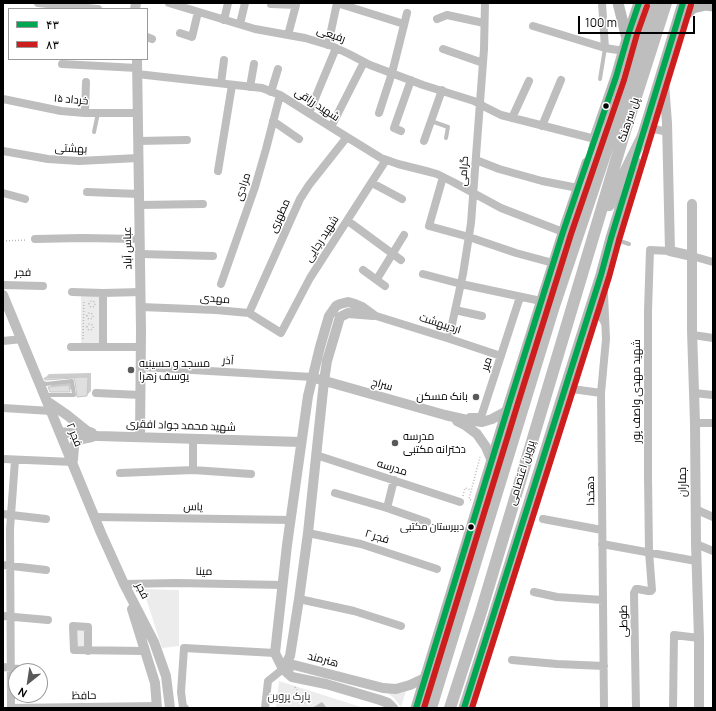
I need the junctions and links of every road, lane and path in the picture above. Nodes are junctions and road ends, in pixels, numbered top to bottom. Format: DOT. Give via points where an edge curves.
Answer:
graph roads {
  1 [pos="38,3"];
  2 [pos="169,3"];
  3 [pos="228,3"];
  4 [pos="245,3"];
  5 [pos="485,3"];
  6 [pos="602,3"];
  7 [pos="618,3"];
  8 [pos="640,3"];
  9 [pos="656,3"];
  10 [pos="666,3"];
  11 [pos="683,3"];
  12 [pos="271,4"];
  13 [pos="712,4"];
  14 [pos="88,8"];
  15 [pos="198,12"];
  16 [pos="407,13"];
  17 [pos="437,19"];
  18 [pos="224,20"];
  19 [pos="484,23"];
  20 [pos="240,24"];
  21 [pos="404,24"];
  22 [pos="533,26"];
  23 [pos="180,33"];
  24 [pos="288,35"];
  25 [pos="628,36"];
  26 [pos="672,42"];
  27 [pos="328,45"];
  28 [pos="336,48"];
  29 [pos="605,48"];
  30 [pos="444,49"];
  31 [pos="624,51"];
  32 [pos="224,60"];
  33 [pos="364,62"];
  34 [pos="483,63"];
  35 [pos="62,64"];
  36 [pos="254,64"];
  37 [pos="137,67"];
  38 [pos="278,69"];
  39 [pos="663,71"];
  40 [pos="392,73"];
  41 [pos="600,79"];
  42 [pos="411,80"];
  43 [pos="561,80"];
  44 [pos="529,81"];
  45 [pos="86,82"];
  46 [pos="221,83"];
  47 [pos="232,85"];
  48 [pos="250,87"];
  49 [pos="442,90"];
  50 [pos="271,92"];
  51 [pos="280,94"];
  52 [pos="3,99"];
  53 [pos="480,105"];
  54 [pos="85,113"];
  55 [pos="98,113"];
  56 [pos="138,113"];
  57 [pos="309,113"];
  58 [pos="379,113"];
  59 [pos="512,118"];
  60 [pos="273,121"];
  61 [pos="431,121"];
  62 [pos="542,126"];
  63 [pos="331,127"];
  64 [pos="401,131"];
  65 [pos="94,132"];
  66 [pos="618,132"];
  67 [pos="644,132"];
  68 [pos="668,132"];
  69 [pos="597,133"];
  70 [pos="347,137"];
  71 [pos="446,138"];
  72 [pos="299,139"];
  73 [pos="187,140"];
  74 [pos="138,141"];
  75 [pos="424,141"];
  76 [pos="3,151"];
  77 [pos="138,158"];
  78 [pos="386,160"];
  79 [pos="476,160"];
  80 [pos="218,171"];
  81 [pos="443,177"];
  82 [pos="372,183"];
  83 [pos="578,188"];
  84 [pos="88,192"];
  85 [pos="3,193"];
  86 [pos="474,193"];
  87 [pos="139,194"];
  88 [pos="25,199"];
  89 [pos="402,199"];
  90 [pos="203,204"];
  91 [pos="692,204"];
  92 [pos="139,205"];
  93 [pos="348,221"];
  94 [pos="563,232"];
  95 [pos="404,235"];
  96 [pos="469,237"];
  97 [pos="593,237"];
  98 [pos="611,238"];
  99 [pos="35,239"];
  100 [pos="139,239"];
  101 [pos="3,241"];
  102 [pos="628,244"];
  103 [pos="670,251"];
  104 [pos="140,254"];
  105 [pos="392,254"];
  106 [pos="213,256"];
  107 [pos="692,256"];
  108 [pos="570,258"];
  109 [pos="401,260"];
  110 [pos="713,262"];
  111 [pos="553,263"];
  112 [pos="363,270"];
  113 [pos="423,274"];
  114 [pos="601,275"];
  115 [pos="377,279"];
  116 [pos="221,284"];
  117 [pos="460,284"];
  118 [pos="3,285"];
  119 [pos="43,286"];
  120 [pos="385,286"];
  121 [pos="72,292"];
  122 [pos="84,292"];
  123 [pos="141,292"];
  124 [pos="102,293"];
  125 [pos="3,295"];
  126 [pos="520,297"];
  127 [pos="541,301"];
  128 [pos="84,304"];
  129 [pos="89,305"];
  130 [pos="141,307"];
  131 [pos="455,310"];
  132 [pos="589,312"];
  133 [pos="249,313"];
  134 [pos="373,315"];
  135 [pos="482,316"];
  136 [pos="87,317"];
  137 [pos="84,319"];
  138 [pos="91,319"];
  139 [pos="90,324"];
  140 [pos="606,327"];
  141 [pos="87,328"];
  142 [pos="84,329"];
  143 [pos="281,333"];
  144 [pos="693,335"];
  145 [pos="449,338"];
  146 [pos="713,338"];
  147 [pos="22,339"];
  148 [pos="3,340"];
  149 [pos="71,347"];
  150 [pos="83,347"];
  151 [pos="103,347"];
  152 [pos="142,348"];
  153 [pos="501,356"];
  154 [pos="141,366"];
  155 [pos="312,377"];
  156 [pos="324,381"];
  157 [pos="40,382"];
  158 [pos="565,388"];
  159 [pos="96,393"];
  160 [pos="601,393"];
  161 [pos="694,393"];
  162 [pos="141,395"];
  163 [pos="713,395"];
  164 [pos="48,403"];
  165 [pos="3,408"];
  166 [pos="507,411"];
  167 [pos="445,415"];
  168 [pos="459,418"];
  169 [pos="695,423"];
  170 [pos="713,423"];
  171 [pos="60,432"];
  172 [pos="98,436"];
  173 [pos="140,437"];
  174 [pos="193,439"];
  175 [pos="301,442"];
  176 [pos="484,443"];
  177 [pos="316,456"];
  178 [pos="3,459"];
  179 [pos="16,460"];
  180 [pos="492,461"];
  181 [pos="72,462"];
  182 [pos="193,470"];
  183 [pos="120,473"];
  184 [pos="251,474"];
  185 [pos="394,480"];
  186 [pos="471,490"];
  187 [pos="336,493"];
  188 [pos="465,500"];
  189 [pos="387,508"];
  190 [pos="695,509"];
  191 [pos="7,514"];
  192 [pos="713,516"];
  193 [pos="95,517"];
  194 [pos="46,519"];
  195 [pos="290,520"];
  196 [pos="543,520"];
  197 [pos="427,522"];
  198 [pos="602,530"];
  199 [pos="308,532"];
  200 [pos="602,544"];
  201 [pos="696,544"];
  202 [pos="713,550"];
  203 [pos="649,552"];
  204 [pos="696,561"];
  205 [pos="7,565"];
  206 [pos="437,569"];
  207 [pos="46,570"];
  208 [pos="124,584"];
  209 [pos="283,584"];
  210 [pos="534,592"];
  211 [pos="299,599"];
  212 [pos="603,600"];
  213 [pos="7,616"];
  214 [pos="48,620"];
  215 [pos="401,626"];
  216 [pos="699,638"];
  217 [pos="88,651"];
  218 [pos="144,651"];
  219 [pos="276,653"];
  220 [pos="512,660"];
  221 [pos="604,666"];
  222 [pos="7,668"];
  223 [pos="283,669"];
  224 [pos="425,678"];
  225 [pos="383,688"];
  226 [pos="380,700"];
  227 [pos="157,707"];
  228 [pos="11,708"];
  229 [pos="170,708"];
  230 [pos="185,708"];
  231 [pos="265,708"];
  232 [pos="393,708"];
  233 [pos="416,708"];
  234 [pos="431,708"];
  235 [pos="450,708"];
  236 [pos="464,708"];
  237 [pos="604,708"];
  238 [pos="636,708"];
  239 [pos="673,708"];
  240 [pos="699,708"];
  1 -- 14 [label="street"];
  2 -- 15 [label="street, رفیعی"];
  3 -- 18 [label="street"];
  4 -- 20 [label="street"];
  5 -- 19 [label="street, گرامی"];
  6 -- 29 [label="street"];
  7 -- 25 [label="main road"];
  8 -- 25 [label="main road"];
  9 -- 66 [label="main road, پل سرهنگ"];
  10 -- 66 [label="main road, پل سرهنگ"];
  11 -- 26 [label="main road"];
  12 -- 24 [label="street" via="296,5"];
  13 -- 26 [label="main road" via="693,8 682,18"];
  15 -- 18 [label="street, رفیعی"];
  15 -- 23 [label="street" via="192,37"];
  16 -- 21 [label="street"];
  17 -- 19 [label="street" via="447,15"];
  18 -- 20 [label="street, رفیعی"];
  19 -- 34 [label="street, گرامی"];
  20 -- 24 [label="street, رفیعی"];
  21 -- 27 [label="street" via="337,3"];
  21 -- 40 [label="street"];
  22 -- 29 [label="street"];
  24 -- 27 [label="street, رفیعی"];
  25 -- 26 [label="main road" via="644,6 653,4 668,7 673,13 675,24"];
  25 -- 31 [label="main road"];
  26 -- 39 [label="main road"];
  27 -- 28 [label="street, رفیعی"];
  28 -- 33 [label="street, رفیعی"];
  28 -- 57 [label="street"];
  29 -- 31 [label="street"];
  29 -- 41 [label="lane"];
  30 -- 34 [label="street"];
  31 -- 69 [label="main road"];
  32 -- 46 [label="street"];
  33 -- 40 [label="street, رفیعی"];
  33 -- 63 [label="street"];
  34 -- 53 [label="street, گرامی"];
  35 -- 37 [label="street, شهید رزاقی"];
  36 -- 48 [label="street"];
  37 -- 46 [label="street, شهید رزاقی"];
  37 -- 56 [label="street, عباس آباد"];
  38 -- 50 [label="street"];
  39 -- 67 [label="main road"];
  39 -- 68 [label="street"];
  40 -- 42 [label="street, رفیعی"];
  40 -- 58 [label="street"];
  42 -- 49 [label="street, رفیعی"];
  42 -- 64 [label="street" via="394,128"];
  43 -- 62 [label="street"];
  44 -- 59 [label="street"];
  45 -- 54 [label="street"];
  46 -- 47 [label="street, شهید رزاقی"];
  47 -- 48 [label="street, شهید رزاقی"];
  47 -- 80 [label="street"];
  48 -- 50 [label="street, شهید رزاقی"];
  49 -- 53 [label="street, رفیعی"];
  49 -- 61 [label="street"];
  50 -- 51 [label="street, شهید رزاقی"];
  51 -- 57 [label="street, شهید رزاقی"];
  51 -- 60 [label="street, مرادی"];
  52 -- 54 [label="street, ۱۵ خرداد" via="61,111"];
  53 -- 59 [label="street, رفیعی"];
  53 -- 79 [label="street, گرامی"];
  54 -- 55 [label="street, ۱۵ خرداد"];
  55 -- 56 [label="street, ۱۵ خرداد"];
  55 -- 65 [label="lane"];
  56 -- 74 [label="street, عباس آباد"];
  57 -- 63 [label="street, شهید رزاقی"];
  59 -- 62 [label="street, رفیعی"];
  60 -- 72 [label="street"];
  60 -- 116 [label="street, مرادی" via="255,187"];
  61 -- 71 [label="lane" via="448,127"];
  61 -- 75 [label="street"];
  62 -- 69 [label="street, رفیعی"];
  63 -- 70 [label="street, شهید رزاقی"];
  66 -- 97 [label="main road, پل سرهنگ"];
  66 -- 108 [label="main road, پروین اعتصامی"];
  67 -- 68 [label="street"];
  67 -- 97 [label="main road"];
  67 -- 98 [label="main road"];
  68 -- 103 [label="street"];
  69 -- 83 [label="main road"];
  69 -- 108 [label="main road"];
  70 -- 78 [label="street, شهید رزاقی"];
  70 -- 133 [label="street, مطهری" via="300,199"];
  73 -- 74 [label="street"];
  74 -- 77 [label="street, عباس آباد"];
  76 -- 77 [label="street, بهشتی" via="48,159 79,161"];
  77 -- 87 [label="street, عباس آباد"];
  78 -- 81 [label="street, شهید رزاقی"];
  78 -- 82 [label="street, شهید رجایی"];
  79 -- 83 [label="street" via="542,181"];
  79 -- 86 [label="street, گرامی"];
  81 -- 86 [label="street, شهید رزاقی"];
  81 -- 96 [label="street" via="429,226"];
  82 -- 89 [label="street"];
  82 -- 93 [label="street, شهید رجایی"];
  83 -- 94 [label="main road"];
  84 -- 87 [label="street"];
  85 -- 88 [label="street"];
  86 -- 94 [label="street, شهید رزاقی" via="501,208"];
  86 -- 96 [label="street, گرامی"];
  87 -- 92 [label="street, عباس آباد"];
  90 -- 92 [label="street"];
  91 -- 107 [label="street, جماران"];
  92 -- 100 [label="street, عباس آباد"];
  93 -- 105 [label="street"];
  93 -- 143 [label="street, شهید رجایی" via="310,278"];
  94 -- 111 [label="main road"];
  95 -- 105 [label="street"];
  96 -- 111 [label="street"];
  96 -- 117 [label="street, گرامی"];
  97 -- 235 [label="main road, پروین اعتصامی"];
  98 -- 102 [label="lane"];
  98 -- 114 [label="main road"];
  99 -- 100 [label="street"];
  99 -- 101 [label="path"];
  100 -- 104 [label="street, عباس آباد"];
  103 -- 107 [label="street"];
  103 -- 203 [label="street, شهید مهدی واصف پور" via="650,250"];
  104 -- 106 [label="street"];
  104 -- 123 [label="street, عباس آباد"];
  105 -- 109 [label="street"];
  105 -- 115 [label="street"];
  107 -- 110 [label="street"];
  107 -- 144 [label="street, جماران"];
  108 -- 234 [label="main road, پروین اعتصامی"];
  111 -- 127 [label="main road"];
  112 -- 115 [label="street"];
  113 -- 117 [label="street"];
  114 -- 132 [label="main road"];
  114 -- 140 [label="street, دهخدا"];
  115 -- 120 [label="street"];
  117 -- 126 [label="street"];
  117 -- 131 [label="street, گرامی"];
  118 -- 119 [label="street, فجر"];
  121 -- 122 [label="street"];
  122 -- 124 [label="street"];
  122 -- 128 [label="path"];
  123 -- 124 [label="street"];
  123 -- 130 [label="street, عباس آباد"];
  124 -- 151 [label="street"];
  125 -- 147 [label="street, فجر ۲"];
  126 -- 127 [label="street"];
  126 -- 153 [label="street, میر"];
  127 -- 166 [label="main road"];
  128 -- 129 [label="path"];
  128 -- 137 [label="path"];
  130 -- 133 [label="street, مهدی"];
  130 -- 152 [label="street, عباس آباد"];
  131 -- 135 [label="street"];
  131 -- 145 [label="street, گرامی"];
  132 -- 140 [label="street" via="600,316"];
  132 -- 158 [label="main road"];
  133 -- 143 [label="street, مهدی"];
  134 -- 145 [label="street, اردیبهشت"];
  134 -- 155 [label="street" via="362,307 348,302 336,306 330,316"];
  134 -- 156 [label="street" via="348,313 340,318 327,361"];
  136 -- 137 [label="path"];
  136 -- 138 [label="path"];
  136 -- 138 [label="path" via="91,313"];
  137 -- 142 [label="path"];
  138 -- 139 [label="path"];
  139 -- 141 [label="path"];
  139 -- 141 [label="path" via="93,328"];
  140 -- 160 [label="street, دهخدا"];
  141 -- 142 [label="path"];
  142 -- 150 [label="path"];
  144 -- 146 [label="street"];
  144 -- 161 [label="street, جماران"];
  145 -- 153 [label="street, اردیبهشت"];
  147 -- 148 [label="street"];
  147 -- 157 [label="street, فجر ۲"];
  149 -- 150 [label="street"];
  150 -- 151 [label="street"];
  151 -- 152 [label="street"];
  152 -- 154 [label="street, عباس آباد"];
  153 -- 168 [label="street, میر" via="481,417"];
  154 -- 155 [label="street, آذر"];
  154 -- 162 [label="street, عباس آباد"];
  155 -- 156 [label="street, سراج"];
  155 -- 175 [label="street"];
  156 -- 167 [label="street, سراج"];
  156 -- 177 [label="street"];
  157 -- 164 [label="street, فجر ۲"];
  157 -- 164 [label="lane" via="46,384 72,381 74,395"];
  158 -- 160 [label="street"];
  158 -- 236 [label="main road"];
  159 -- 162 [label="street"];
  160 -- 198 [label="street, دهخدا"];
  161 -- 163 [label="street"];
  161 -- 169 [label="street, جماران"];
  162 -- 173 [label="street, عباس آباد"];
  164 -- 165 [label="street"];
  164 -- 171 [label="street, فجر ۲"];
  164 -- 172 [label="street"];
  166 -- 168 [label="street, سراج" via="482,422"];
  166 -- 180 [label="main road"];
  167 -- 168 [label="street, سراج"];
  167 -- 176 [label="street, سراج" via="465,425"];
  169 -- 170 [label="street"];
  169 -- 190 [label="street, جماران"];
  171 -- 172 [label="street, شهید محمد جواد افقری"];
  171 -- 181 [label="street, فجر ۲"];
  172 -- 173 [label="street, شهید محمد جواد افقری"];
  172 -- 181 [label="street" via="76,442"];
  173 -- 174 [label="street, شهید محمد جواد افقری"];
  174 -- 175 [label="street, شهید محمد جواد افقری"];
  174 -- 182 [label="street"];
  175 -- 195 [label="street"];
  176 -- 180 [label="street, سراج"];
  176 -- 186 [label="path"];
  177 -- 185 [label="street, مدرسه"];
  177 -- 199 [label="street"];
  178 -- 179 [label="street"];
  179 -- 181 [label="street"];
  179 -- 191 [label="street, حافظ"];
  180 -- 224 [label="main road"];
  181 -- 193 [label="street, فجر ۲"];
  182 -- 183 [label="street"];
  182 -- 184 [label="street"];
  185 -- 188 [label="street, مدرسه"];
  185 -- 189 [label="street"];
  186 -- 188 [label="path"];
  186 -- 188 [label="path" via="465,488"];
  187 -- 189 [label="street"];
  189 -- 197 [label="street"];
  190 -- 192 [label="street"];
  190 -- 201 [label="street, جماران"];
  191 -- 194 [label="street"];
  191 -- 205 [label="street, حافظ" via="10,529"];
  193 -- 195 [label="street, یاس"];
  193 -- 208 [label="street, فجر ۲"];
  195 -- 209 [label="street"];
  196 -- 198 [label="street"];
  198 -- 200 [label="street, دهخدا"];
  199 -- 206 [label="street, فجر ۲" via="361,544"];
  199 -- 211 [label="street"];
  200 -- 203 [label="street"];
  200 -- 212 [label="street, دهخدا"];
  201 -- 202 [label="street"];
  201 -- 204 [label="street, جماران"];
  203 -- 204 [label="street"];
  203 -- 238 [label="street, طوطی" via="652,590 648,592 636,589 634,593"];
  204 -- 216 [label="street, جماران"];
  205 -- 207 [label="street"];
  205 -- 213 [label="street, حافظ"];
  208 -- 209 [label="street, مینا"];
  208 -- 218 [label="street, فجر"];
  208 -- 229 [label="street, فجر" via="154,642 166,676"];
  209 -- 219 [label="street"];
  210 -- 212 [label="street" via="556,597"];
  211 -- 215 [label="street" via="354,611"];
  211 -- 223 [label="street" via="290,656"];
  212 -- 221 [label="street, دهخدا"];
  213 -- 214 [label="street"];
  213 -- 222 [label="street, حافظ"];
  216 -- 239 [label="street" via="674,635"];
  216 -- 240 [label="street, جماران"];
  217 -- 218 [label="street"];
  218 -- 227 [label="street, فجر" via="155,683"];
  219 -- 223 [label="street"];
  219 -- 230 [label="street" via="184,648 181,692"];
  220 -- 221 [label="street"];
  221 -- 237 [label="street, دهخدا"];
  222 -- 228 [label="street, حافظ"];
  223 -- 225 [label="street, هنرمند" via="294,665"];
  223 -- 226 [label="street, هنرمند" via="292,677"];
  223 -- 231 [label="street" via="268,681"];
  224 -- 225 [label="street, هنرمند" via="396,689"];
  224 -- 233 [label="main road"];
  225 -- 226 [label="street"];
  226 -- 232 [label="street, هنرمند"];
  227 -- 228 [label="street, حافظ"];
}
